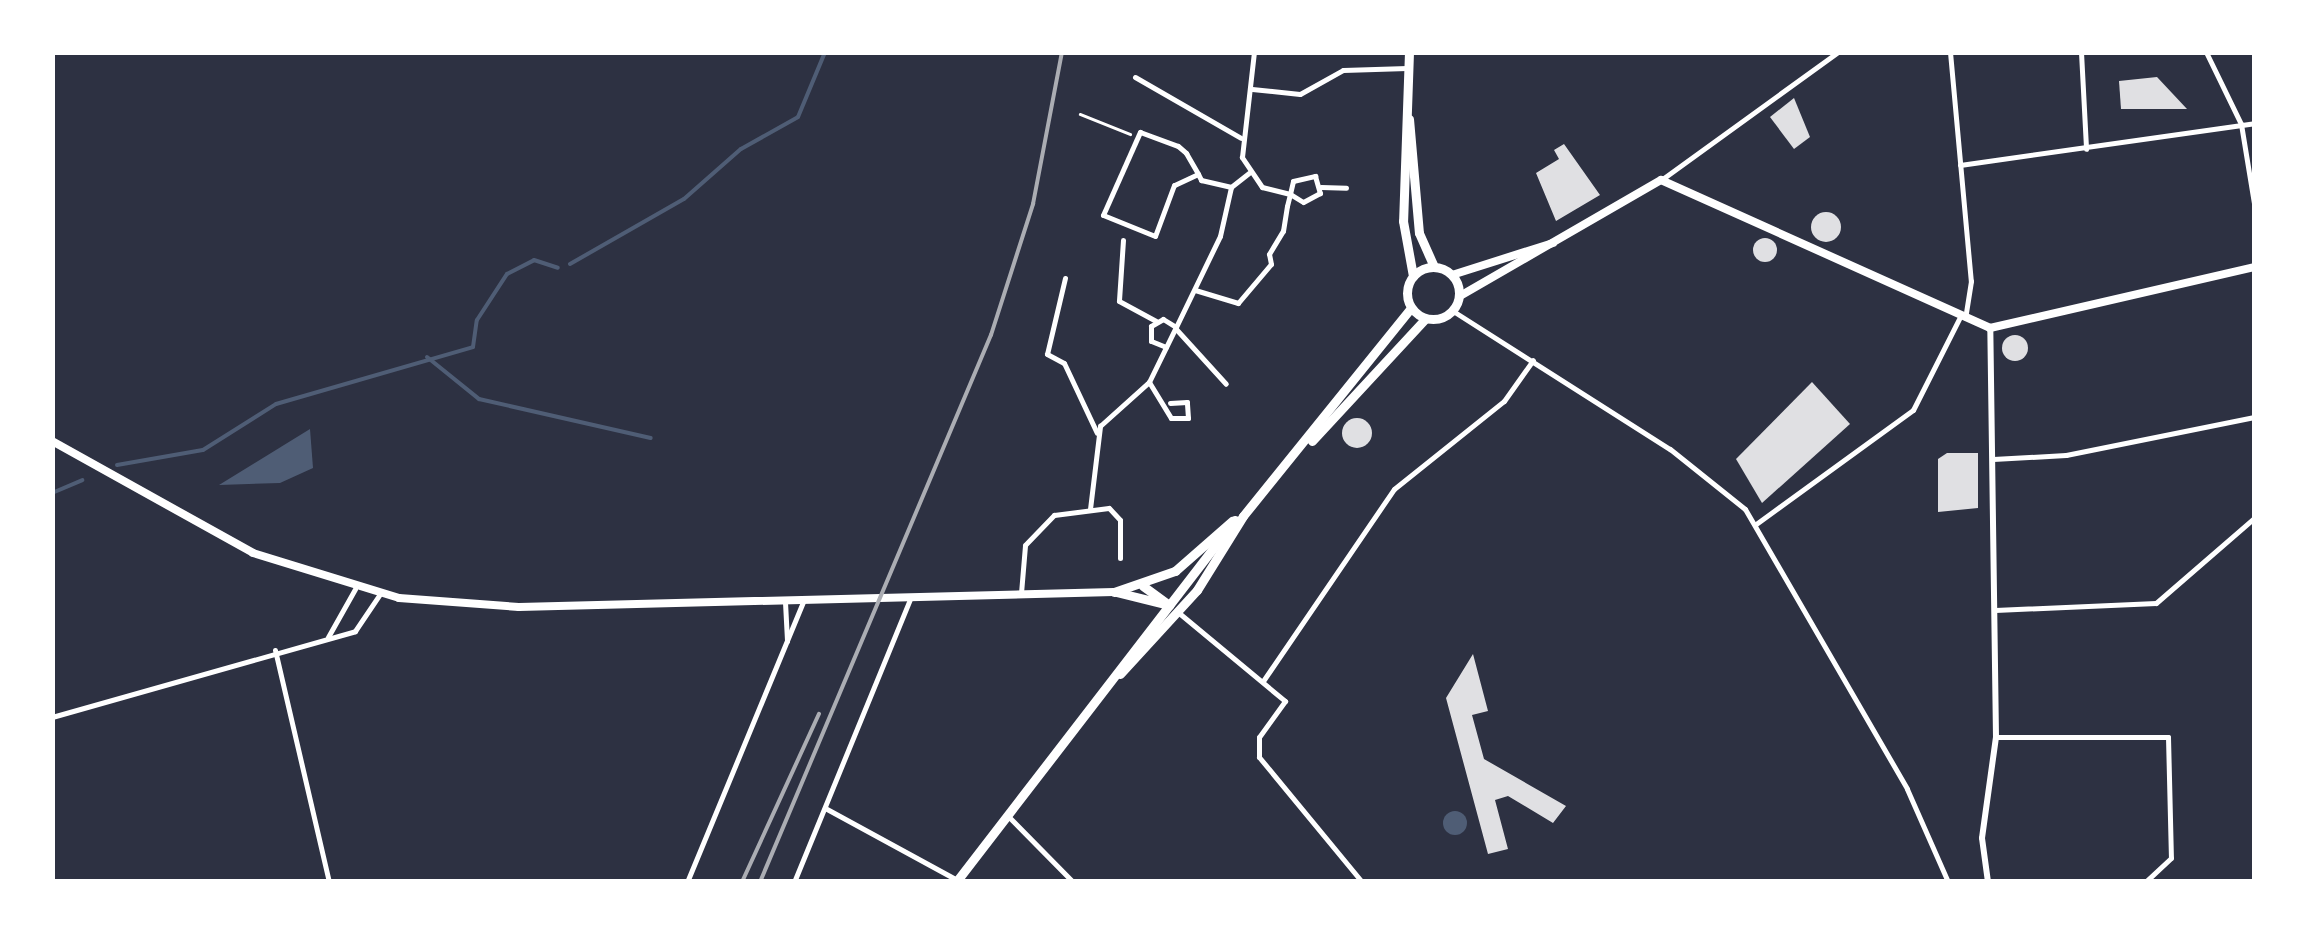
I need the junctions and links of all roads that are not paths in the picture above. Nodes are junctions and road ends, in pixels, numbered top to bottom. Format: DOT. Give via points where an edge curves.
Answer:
graph roads {
  1 [pos="1254,52"];
  2 [pos="1409,52"];
  3 [pos="1838,52"];
  4 [pos="1950,52"];
  5 [pos="2081,52"];
  6 [pos="2206,52"];
  7 [pos="1409,68"];
  8 [pos="1134,76"];
  9 [pos="1252,89"];
  10 [pos="1408,116"];
  11 [pos="2254,123"];
  12 [pos="2241,124"];
  13 [pos="1241,138"];
  14 [pos="2086,149"];
  15 [pos="1960,166"];
  16 [pos="1249,173"];
  17 [pos="1198,174"];
  18 [pos="1661,180"];
  19 [pos="1321,186"];
  20 [pos="1231,187"];
  21 [pos="1346,188"];
  22 [pos="1290,194"];
  23 [pos="2254,203"];
  24 [pos="1123,240"];
  25 [pos="1552,243"];
  26 [pos="1434,267"];
  27 [pos="2254,268"];
  28 [pos="1452,275"];
  29 [pos="1413,276"];
  30 [pos="1065,278"];
  31 [pos="1195,290"];
  32 [pos="1460,296"];
  33 [pos="1411,308"];
  34 [pos="1453,311"];
  35 [pos="1962,318"];
  36 [pos="1426,319"];
  37 [pos="1156,321"];
  38 [pos="1176,328"];
  39 [pos="1990,328"];
  40 [pos="1166,347"];
  41 [pos="1533,360"];
  42 [pos="1149,382"];
  43 [pos="1226,384"];
  44 [pos="1170,404"];
  45 [pos="2254,417"];
  46 [pos="1097,433"];
  47 [pos="52,441"];
  48 [pos="1304,447"];
  49 [pos="1990,460"];
  50 [pos="1090,509"];
  51 [pos="1239,518"];
  52 [pos="2254,518"];
  53 [pos="1756,524"];
  54 [pos="1120,558"];
  55 [pos="1140,586"];
  56 [pos="355,589"];
  57 [pos="1114,592"];
  58 [pos="1020,593"];
  59 [pos="380,594"];
  60 [pos="910,599"];
  61 [pos="784,602"];
  62 [pos="803,602"];
  63 [pos="1169,605"];
  64 [pos="1995,610"];
  65 [pos="1179,612"];
  66 [pos="324,640"];
  67 [pos="788,644"];
  68 [pos="275,650"];
  69 [pos="1120,674"];
  70 [pos="1263,682"];
  71 [pos="52,718"];
  72 [pos="1996,737"];
  73 [pos="825,808"];
  74 [pos="1007,815"];
  75 [pos="956,881"];
  76 [pos="329,882"];
  77 [pos="687,882"];
  78 [pos="794,882"];
  79 [pos="1074,882"];
  80 [pos="1362,882"];
  81 [pos="1948,882"];
  82 [pos="1988,882"];
  83 [pos="2145,882"];
  1 -- 9 [label="street"];
  2 -- 7 [label="main road"];
  3 -- 18 [label="street"];
  4 -- 15 [label="street"];
  5 -- 14 [label="street"];
  6 -- 12 [label="street"];
  7 -- 9 [label="street" via="1343,70 1300,94"];
  7 -- 10 [label="main road"];
  8 -- 13 [label="street"];
  9 -- 13 [label="street"];
  10 -- 26 [label="main road" via="1419,233"];
  10 -- 29 [label="main road" via="1403,221"];
  11 -- 12 [label="street"];
  12 -- 14 [label="street"];
  12 -- 23 [label="street"];
  13 -- 16 [label="street"];
  14 -- 15 [label="street"];
  15 -- 35 [label="street" via="1972,281"];
  16 -- 20 [label="street"];
  16 -- 22 [label="street"];
  17 -- 17 [label="street" via="1174,185 1155,236 1103,215 1135,136 1178,146"];
  17 -- 20 [label="street"];
  18 -- 25 [label="main road"];
  18 -- 35 [label="main road"];
  19 -- 21 [label="street"];
  19 -- 22 [label="street" via="1310,202"];
  19 -- 22 [label="street" via="1302,173"];
  20 -- 31 [label="street"];
  22 -- 31 [label="street" via="1272,264 1238,303"];
  24 -- 37 [label="street" via="1118,301"];
  25 -- 28 [label="main road"];
  25 -- 32 [label="main road"];
  26 -- 28 [label="main road"];
  26 -- 29 [label="main road"];
  27 -- 39 [label="main road"];
  28 -- 32 [label="main road"];
  29 -- 33 [label="main road"];
  30 -- 46 [label="street" via="1047,354 1064,363"];
  31 -- 38 [label="street"];
  32 -- 34 [label="main road"];
  33 -- 36 [label="main road"];
  33 -- 48 [label="main road"];
  34 -- 36 [label="main road"];
  34 -- 41 [label="street"];
  35 -- 39 [label="main road"];
  35 -- 53 [label="street" via="1914,410"];
  36 -- 48 [label="main road"];
  37 -- 38 [label="street"];
  37 -- 40 [label="street" via="1150,338"];
  38 -- 40 [label="street"];
  38 -- 43 [label="street"];
  39 -- 49 [label="street"];
  40 -- 42 [label="street"];
  41 -- 53 [label="street" via="1704,472"];
  41 -- 70 [label="street" via="1504,401 1394,489"];
  42 -- 44 [label="street"];
  42 -- 46 [label="street"];
  44 -- 44 [label="street" via="1174,420 1188,418 1187,402"];
  45 -- 49 [label="street" via="2066,454"];
  46 -- 50 [label="street"];
  47 -- 56 [label="main road" via="253,554"];
  48 -- 51 [label="main road"];
  49 -- 64 [label="street"];
  50 -- 54 [label="street" via="1109,508 1120,520"];
  50 -- 58 [label="street" via="1054,515 1033,532"];
  51 -- 55 [label="main road" via="1180,568"];
  51 -- 63 [label="main road"];
  51 -- 65 [label="main road"];
  52 -- 64 [label="street" via="2156,603"];
  53 -- 81 [label="street" via="1907,789"];
  55 -- 57 [label="main road"];
  55 -- 63 [label="main road"];
  56 -- 59 [label="main road"];
  56 -- 66 [label="street" via="344,622"];
  57 -- 58 [label="main road"];
  57 -- 63 [label="main road"];
  58 -- 60 [label="main road"];
  59 -- 61 [label="main road" via="519,607"];
  59 -- 66 [label="street" via="363,626"];
  60 -- 62 [label="main road"];
  60 -- 73 [label="street"];
  61 -- 62 [label="main road"];
  61 -- 67 [label="street"];
  62 -- 67 [label="street"];
  63 -- 65 [label="main road"];
  63 -- 69 [label="main road"];
  64 -- 72 [label="street"];
  65 -- 69 [label="main road"];
  65 -- 70 [label="street"];
  66 -- 68 [label="street"];
  67 -- 77 [label="street"];
  68 -- 71 [label="street"];
  68 -- 76 [label="street"];
  69 -- 74 [label="main road"];
  70 -- 80 [label="street" via="1286,701 1258,736 1259,757"];
  72 -- 82 [label="street" via="1982,838"];
  72 -- 83 [label="street" via="2168,736 2171,858"];
  73 -- 75 [label="street"];
  73 -- 78 [label="street"];
  74 -- 75 [label="main road"];
  74 -- 79 [label="street"];
}
